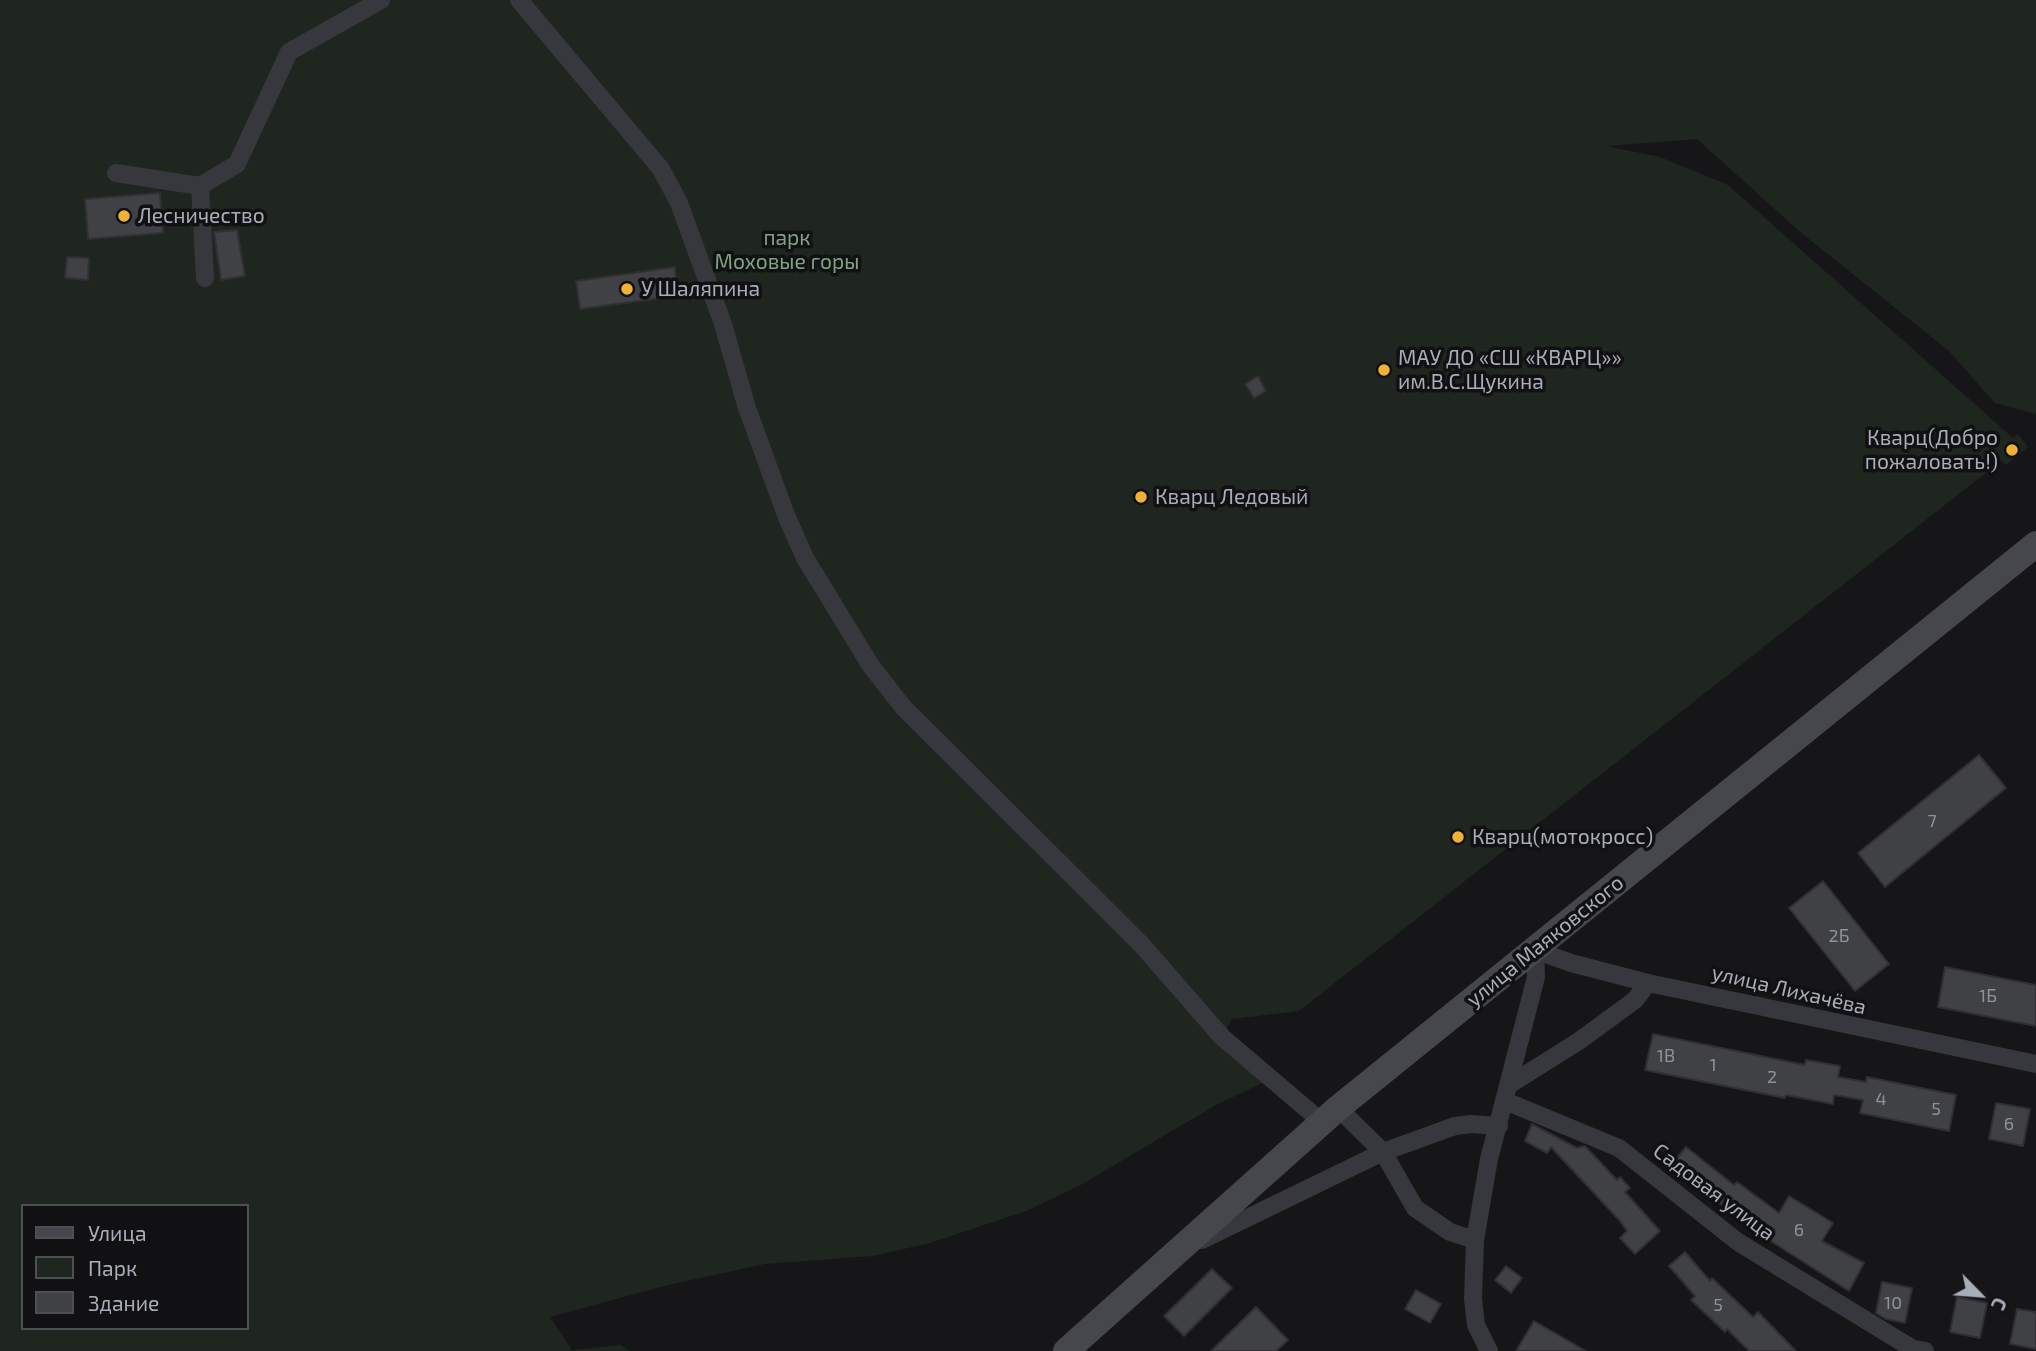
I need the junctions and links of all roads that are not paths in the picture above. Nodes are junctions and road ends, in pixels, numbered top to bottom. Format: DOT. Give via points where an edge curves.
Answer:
graph roads {
  1 [pos="381,0"];
  2 [pos="519,0"];
  3 [pos="116,173"];
  4 [pos="200,186"];
  5 [pos="205,278"];
  6 [pos="2036,544"];
  7 [pos="1535,950"];
  8 [pos="1648,983"];
  9 [pos="2036,1064"];
  10 [pos="1507,1093"];
  11 [pos="1330,1115"];
  12 [pos="1499,1126"];
  13 [pos="1383,1152"];
  14 [pos="1475,1240"];
  15 [pos="1162,1262"];
  16 [pos="1066,1351"];
  17 [pos="1489,1351"];
  18 [pos="1925,1351"];
  1 -- 4 [label="street" via="289,52 237,164"];
  2 -- 11 [label="street" via="661,169 679,203 786,514 805,558 871,666 903,707 1141,944 1222,1037"];
  3 -- 4 [label="street"];
  4 -- 5 [label="street"];
  6 -- 7 [label="main road, улица Маяковского"];
  7 -- 8 [label="street, улица Лихачёва"];
  7 -- 10 [label="street" via="1536,977"];
  7 -- 11 [label="main road, улица Маяковского"];
  8 -- 9 [label="street, улица Лихачёва"];
  8 -- 10 [label="street" via="1635,1000"];
  10 -- 12 [label="street"];
  10 -- 18 [label="street, Садовая улица" via="1619,1149 1738,1242 1913,1349"];
  11 -- 13 [label="street"];
  11 -- 15 [label="main road, улица Маяковского"];
  12 -- 13 [label="street" via="1455,1126"];
  12 -- 14 [label="street"];
  13 -- 14 [label="street" via="1415,1208 1450,1232"];
  13 -- 15 [label="street"];
  14 -- 17 [label="street" via="1476,1325"];
  15 -- 16 [label="main road, улица Маяковского"];
}
